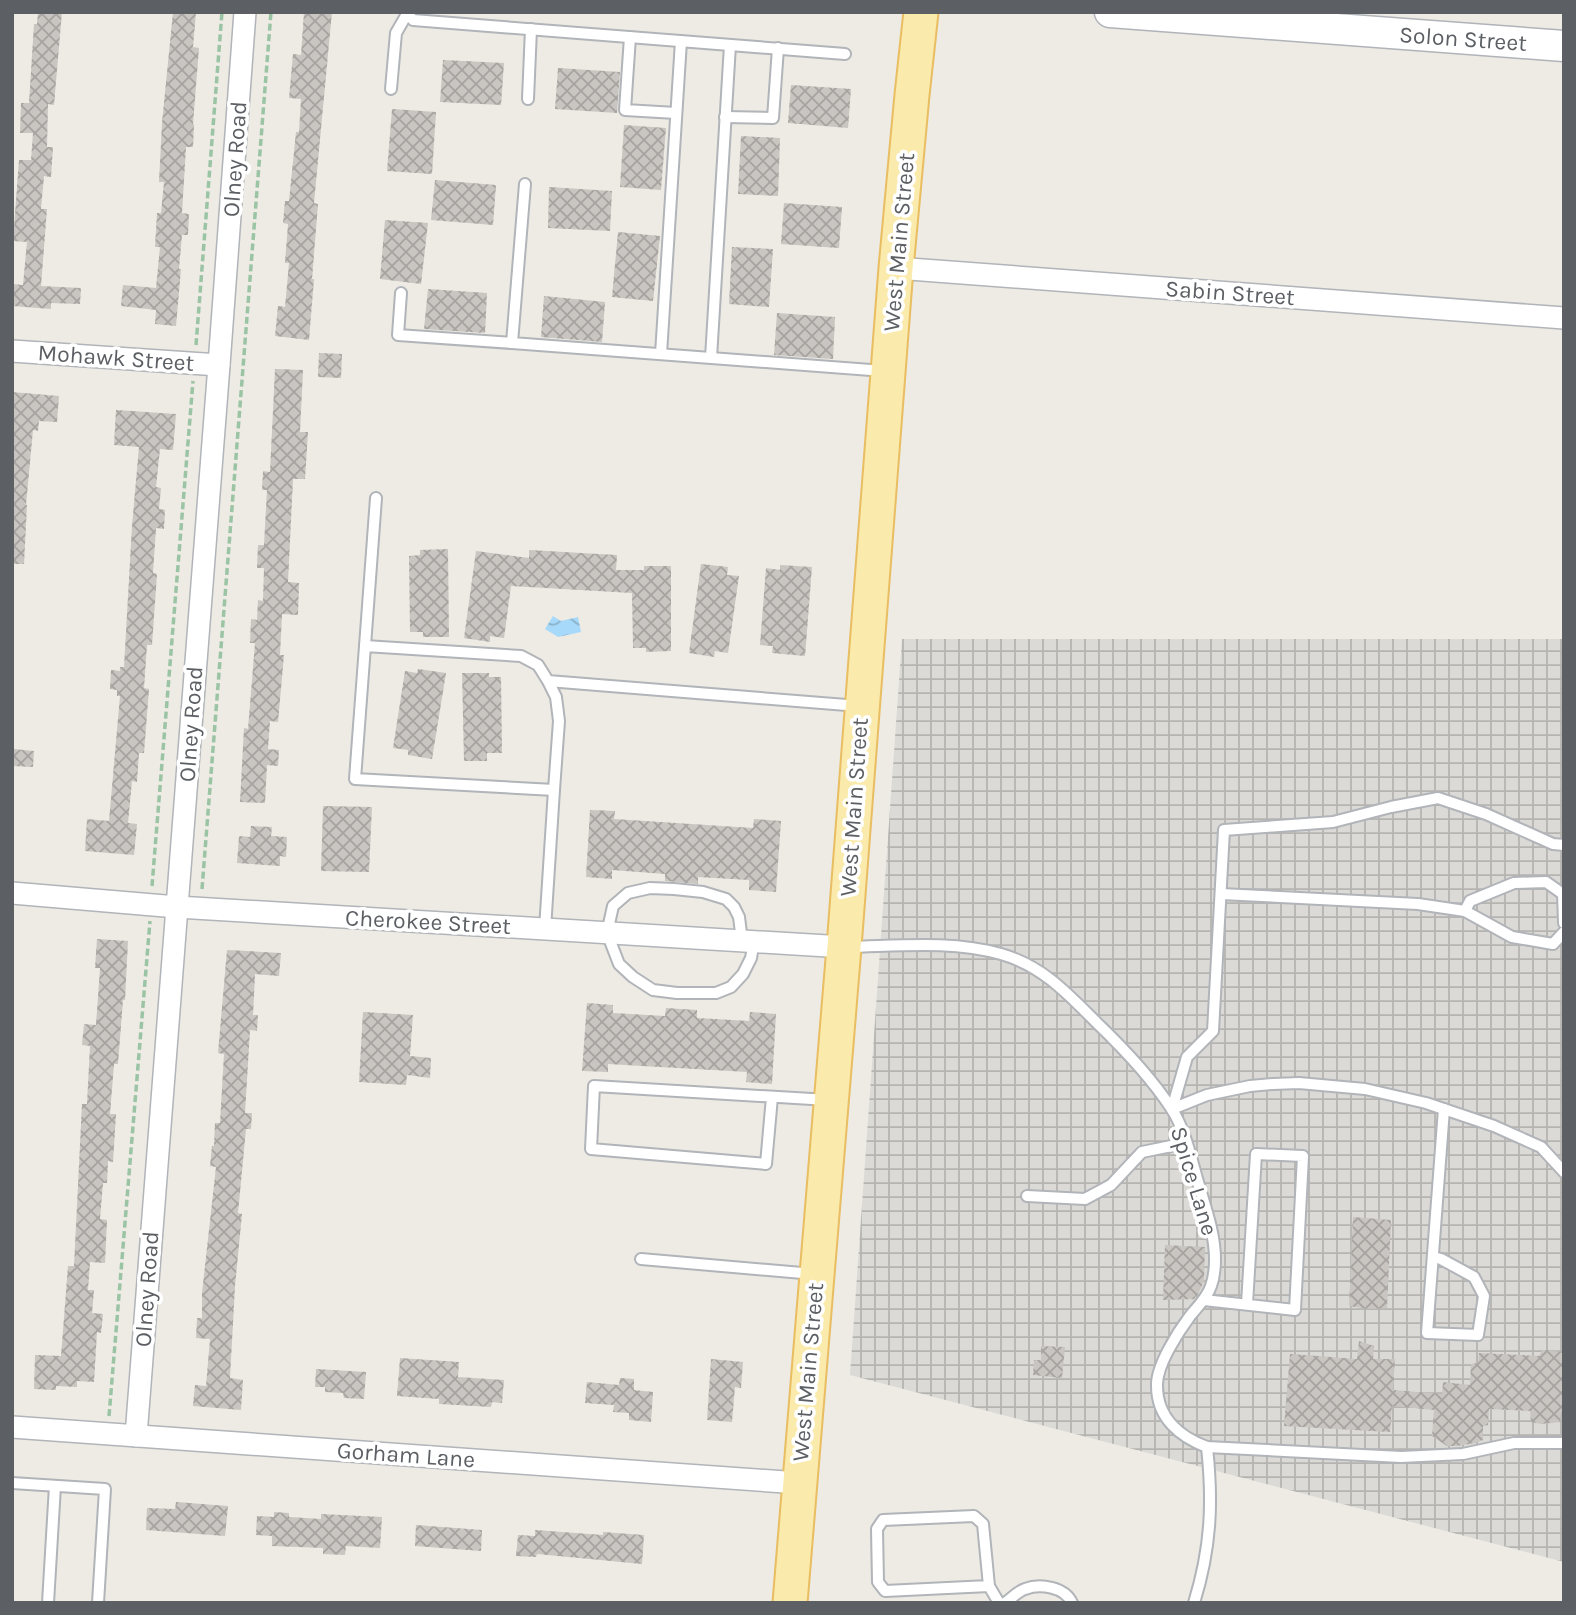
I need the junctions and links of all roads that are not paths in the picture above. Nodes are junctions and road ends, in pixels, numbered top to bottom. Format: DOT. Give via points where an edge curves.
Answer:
graph roads {
  1 [pos="245,12"];
  2 [pos="921,12"];
  3 [pos="1110,12"];
  4 [pos="407,13"];
  5 [pos="531,29"];
  6 [pos="630,37"];
  7 [pos="681,41"];
  8 [pos="730,45"];
  9 [pos="1564,46"];
  10 [pos="778,48"];
  11 [pos="845,54"];
  12 [pos="391,89"];
  13 [pos="527,99"];
  14 [pos="676,113"];
  15 [pos="725,117"];
  16 [pos="525,184"];
  17 [pos="896,268"];
  18 [pos="401,293"];
  19 [pos="1564,318"];
  20 [pos="512,342"];
  21 [pos="12,351"];
  22 [pos="661,354"];
  23 [pos="711,358"];
  24 [pos="219,365"];
  25 [pos="888,371"];
  26 [pos="376,498"];
  27 [pos="365,646"];
  28 [pos="548,681"];
  29 [pos="862,706"];
  30 [pos="554,790"];
  31 [pos="1564,845"];
  32 [pos="12,893"];
  33 [pos="1221,894"];
  34 [pos="177,907"];
  35 [pos="1465,911"];
  36 [pos="1564,923"];
  37 [pos="545,929"];
  38 [pos="1564,932"];
  39 [pos="607,933"];
  40 [pos="748,941"];
  41 [pos="844,947"];
  42 [pos="772,1097"];
  43 [pos="831,1101"];
  44 [pos="1444,1109"];
  45 [pos="1172,1110"];
  46 [pos="1186,1143"];
  47 [pos="1564,1172"];
  48 [pos="1027,1196"];
  49 [pos="1433,1257"];
  50 [pos="641,1259"];
  51 [pos="817,1274"];
  52 [pos="1204,1300"];
  53 [pos="1247,1304"];
  54 [pos="12,1427"];
  55 [pos="136,1436"];
  56 [pos="1564,1443"];
  57 [pos="1207,1447"];
  58 [pos="12,1483"];
  59 [pos="799,1483"];
  60 [pos="55,1486"];
  61 [pos="989,1586"];
  62 [pos="48,1603"];
  63 [pos="98,1603"];
  64 [pos="790,1603"];
  65 [pos="999,1603"];
  66 [pos="1005,1603"];
  67 [pos="1072,1603"];
  68 [pos="1194,1603"];
  1 -- 24 [label="street, Olney Road"];
  2 -- 17 [label="main road, West Main Street"];
  3 -- 9 [label="street, Solon Street"];
  4 -- 5 [label="lane" via="412,20"];
  4 -- 12 [label="lane" via="396,33"];
  5 -- 6 [label="lane"];
  5 -- 13 [label="lane"];
  6 -- 7 [label="lane"];
  6 -- 14 [label="lane" via="625,110"];
  7 -- 8 [label="lane"];
  7 -- 14 [label="lane"];
  8 -- 10 [label="lane"];
  8 -- 15 [label="lane"];
  10 -- 11 [label="lane"];
  10 -- 15 [label="lane" via="773,118"];
  14 -- 22 [label="lane"];
  15 -- 23 [label="lane"];
  16 -- 20 [label="lane"];
  17 -- 19 [label="street, Sabin Street"];
  17 -- 25 [label="main road, West Main Street"];
  18 -- 20 [label="lane" via="398,335"];
  20 -- 22 [label="lane"];
  21 -- 24 [label="street, Mohawk Street"];
  22 -- 23 [label="lane"];
  23 -- 25 [label="lane"];
  24 -- 34 [label="street, Olney Road"];
  25 -- 29 [label="main road, West Main Street"];
  26 -- 27 [label="lane"];
  27 -- 28 [label="lane" via="521,656 538,665"];
  27 -- 30 [label="lane" via="355,779"];
  28 -- 29 [label="lane"];
  28 -- 30 [label="lane" via="556,697 559,722"];
  29 -- 41 [label="main road, West Main Street"];
  30 -- 37 [label="lane"];
  31 -- 33 [label="lane" via="1438,798 1333,822 1224,830"];
  32 -- 34 [label="street, Cherokee Street"];
  33 -- 35 [label="lane" via="1418,904"];
  33 -- 45 [label="lane" via="1213,1031 1186,1057"];
  34 -- 37 [label="street, Cherokee Street"];
  34 -- 55 [label="street, Olney Road"];
  35 -- 36 [label="lane" via="1470,901 1514,883 1546,882 1563,894"];
  35 -- 38 [label="lane" via="1512,937 1553,944"];
  37 -- 39 [label="street, Cherokee Street"];
  39 -- 40 [label="street, Cherokee Street"];
  39 -- 40 [label="lane" via="613,906 628,893 674,889 726,899 739,916"];
  39 -- 40 [label="lane" via="619,964 633,977 653,989 677,993 716,993 731,986 751,958"];
  40 -- 41 [label="street, Cherokee Street"];
  41 -- 43 [label="main road, West Main Street"];
  41 -- 45 [label="lane, Spice Lane" via="952,945 1003,954 1031,966 1058,984 1116,1040"];
  42 -- 42 [label="lane" via="594,1086 591,1149 766,1164"];
  42 -- 43 [label="lane"];
  43 -- 51 [label="main road, West Main Street"];
  44 -- 45 [label="lane" via="1366,1089 1299,1083 1250,1086"];
  44 -- 47 [label="lane" via="1541,1147"];
  44 -- 49 [label="lane"];
  45 -- 46 [label="lane, Spice Lane"];
  46 -- 48 [label="lane" via="1142,1152 1111,1185 1085,1199"];
  46 -- 52 [label="lane, Spice Lane" via="1215,1258"];
  49 -- 49 [label="lane" via="1427,1333 1478,1335 1484,1296 1474,1277"];
  50 -- 51 [label="lane"];
  51 -- 59 [label="main road, West Main Street"];
  52 -- 53 [label="lane"];
  52 -- 57 [label="lane, Spice Lane" via="1165,1357 1157,1373 1157,1388 1166,1417 1177,1431"];
  53 -- 53 [label="lane" via="1295,1310 1303,1156 1256,1154"];
  54 -- 55 [label="street, Gorham Lane"];
  55 -- 59 [label="street, Gorham Lane"];
  56 -- 57 [label="lane" via="1514,1443 1463,1454 1401,1457"];
  57 -- 68 [label="lane" via="1211,1510"];
  58 -- 60 [label="lane"];
  59 -- 64 [label="main road, West Main Street"];
  60 -- 62 [label="lane"];
  60 -- 63 [label="lane" via="105,1489"];
  61 -- 61 [label="lane" via="886,1591 878,1581 877,1530 883,1520 974,1516 983,1524"];
  61 -- 65 [label="lane"];
  66 -- 67 [label="lane" via="1025,1588 1051,1586"];
}
